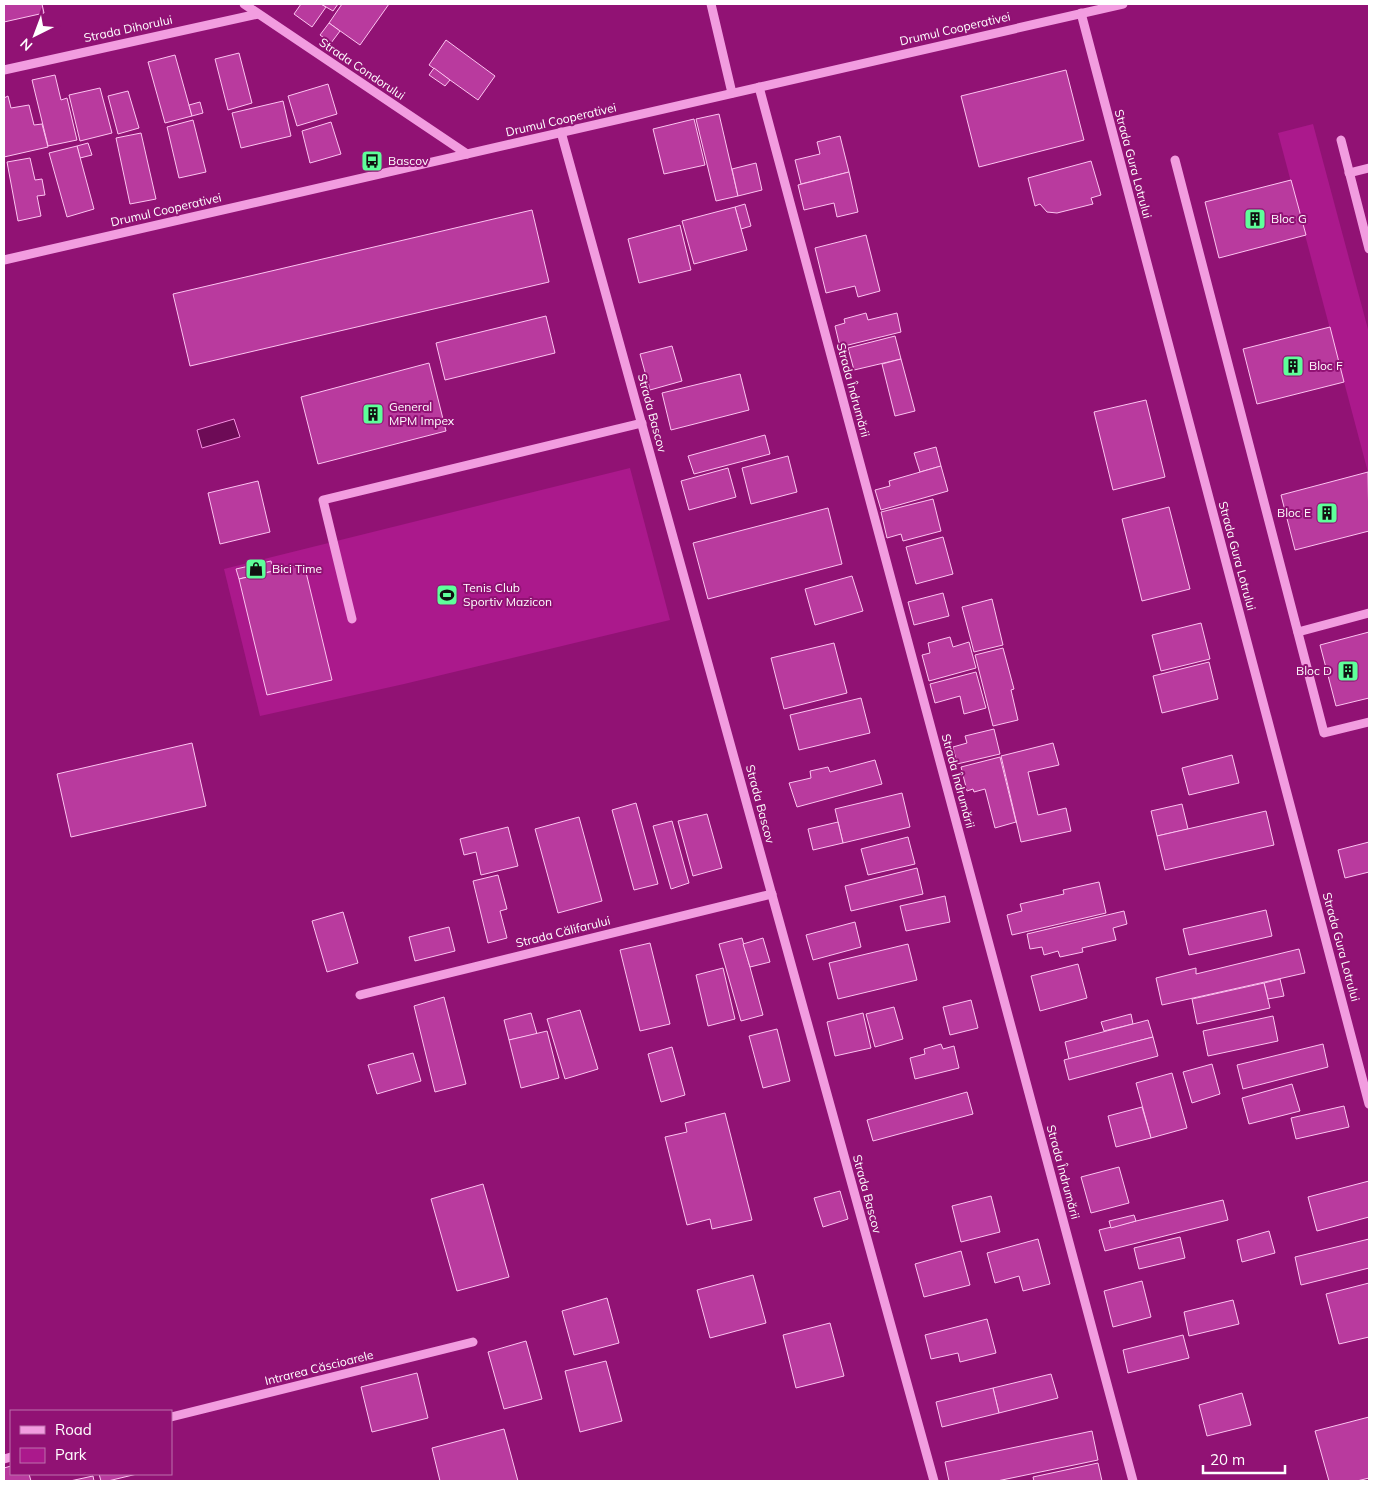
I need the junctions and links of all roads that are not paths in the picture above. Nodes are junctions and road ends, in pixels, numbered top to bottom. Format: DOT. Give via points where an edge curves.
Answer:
graph roads {
  1 [pos="244,4"];
  2 [pos="711,4"];
  3 [pos="1123,4"];
  4 [pos="1081,13"];
  5 [pos="258,14"];
  6 [pos="4,70"];
  7 [pos="759,87"];
  8 [pos="732,94"];
  9 [pos="561,132"];
  10 [pos="1341,140"];
  11 [pos="467,154"];
  12 [pos="1175,160"];
  13 [pos="1369,168"];
  14 [pos="1349,173"];
  15 [pos="1369,249"];
  16 [pos="4,260"];
  17 [pos="642,423"];
  18 [pos="1369,613"];
  19 [pos="352,619"];
  20 [pos="1298,632"];
  21 [pos="1369,722"];
  22 [pos="772,894"];
  23 [pos="360,995"];
  24 [pos="1369,1104"];
  25 [pos="473,1342"];
  26 [pos="172,1417"];
  27 [pos="934,1481"];
  28 [pos="1132,1481"];
  1 -- 5 [label="street, Strada Condorului"];
  2 -- 8 [label="street"];
  3 -- 4 [label="street, Drumul Cooperativei"];
  4 -- 7 [label="street, Drumul Cooperativei"];
  4 -- 24 [label="street, Strada Gura Lotrului"];
  5 -- 6 [label="street, Strada Dihorului"];
  5 -- 11 [label="street, Strada Condorului"];
  7 -- 8 [label="street, Drumul Cooperativei"];
  7 -- 28 [label="street, Strada Îndrumării"];
  8 -- 9 [label="street, Drumul Cooperativei"];
  9 -- 11 [label="street, Drumul Cooperativei"];
  9 -- 17 [label="street, Strada Bascov"];
  10 -- 14 [label="street"];
  11 -- 16 [label="street, Drumul Cooperativei"];
  12 -- 20 [label="street"];
  13 -- 14 [label="street"];
  14 -- 15 [label="street"];
  17 -- 19 [label="street" via="323,500"];
  17 -- 22 [label="street, Strada Bascov"];
  18 -- 20 [label="street"];
  20 -- 21 [label="street" via="1324,733"];
  22 -- 23 [label="street, Strada Călifarului"];
  22 -- 27 [label="street, Strada Bascov"];
  25 -- 26 [label="street, Intrarea Căscioarele"];
}
